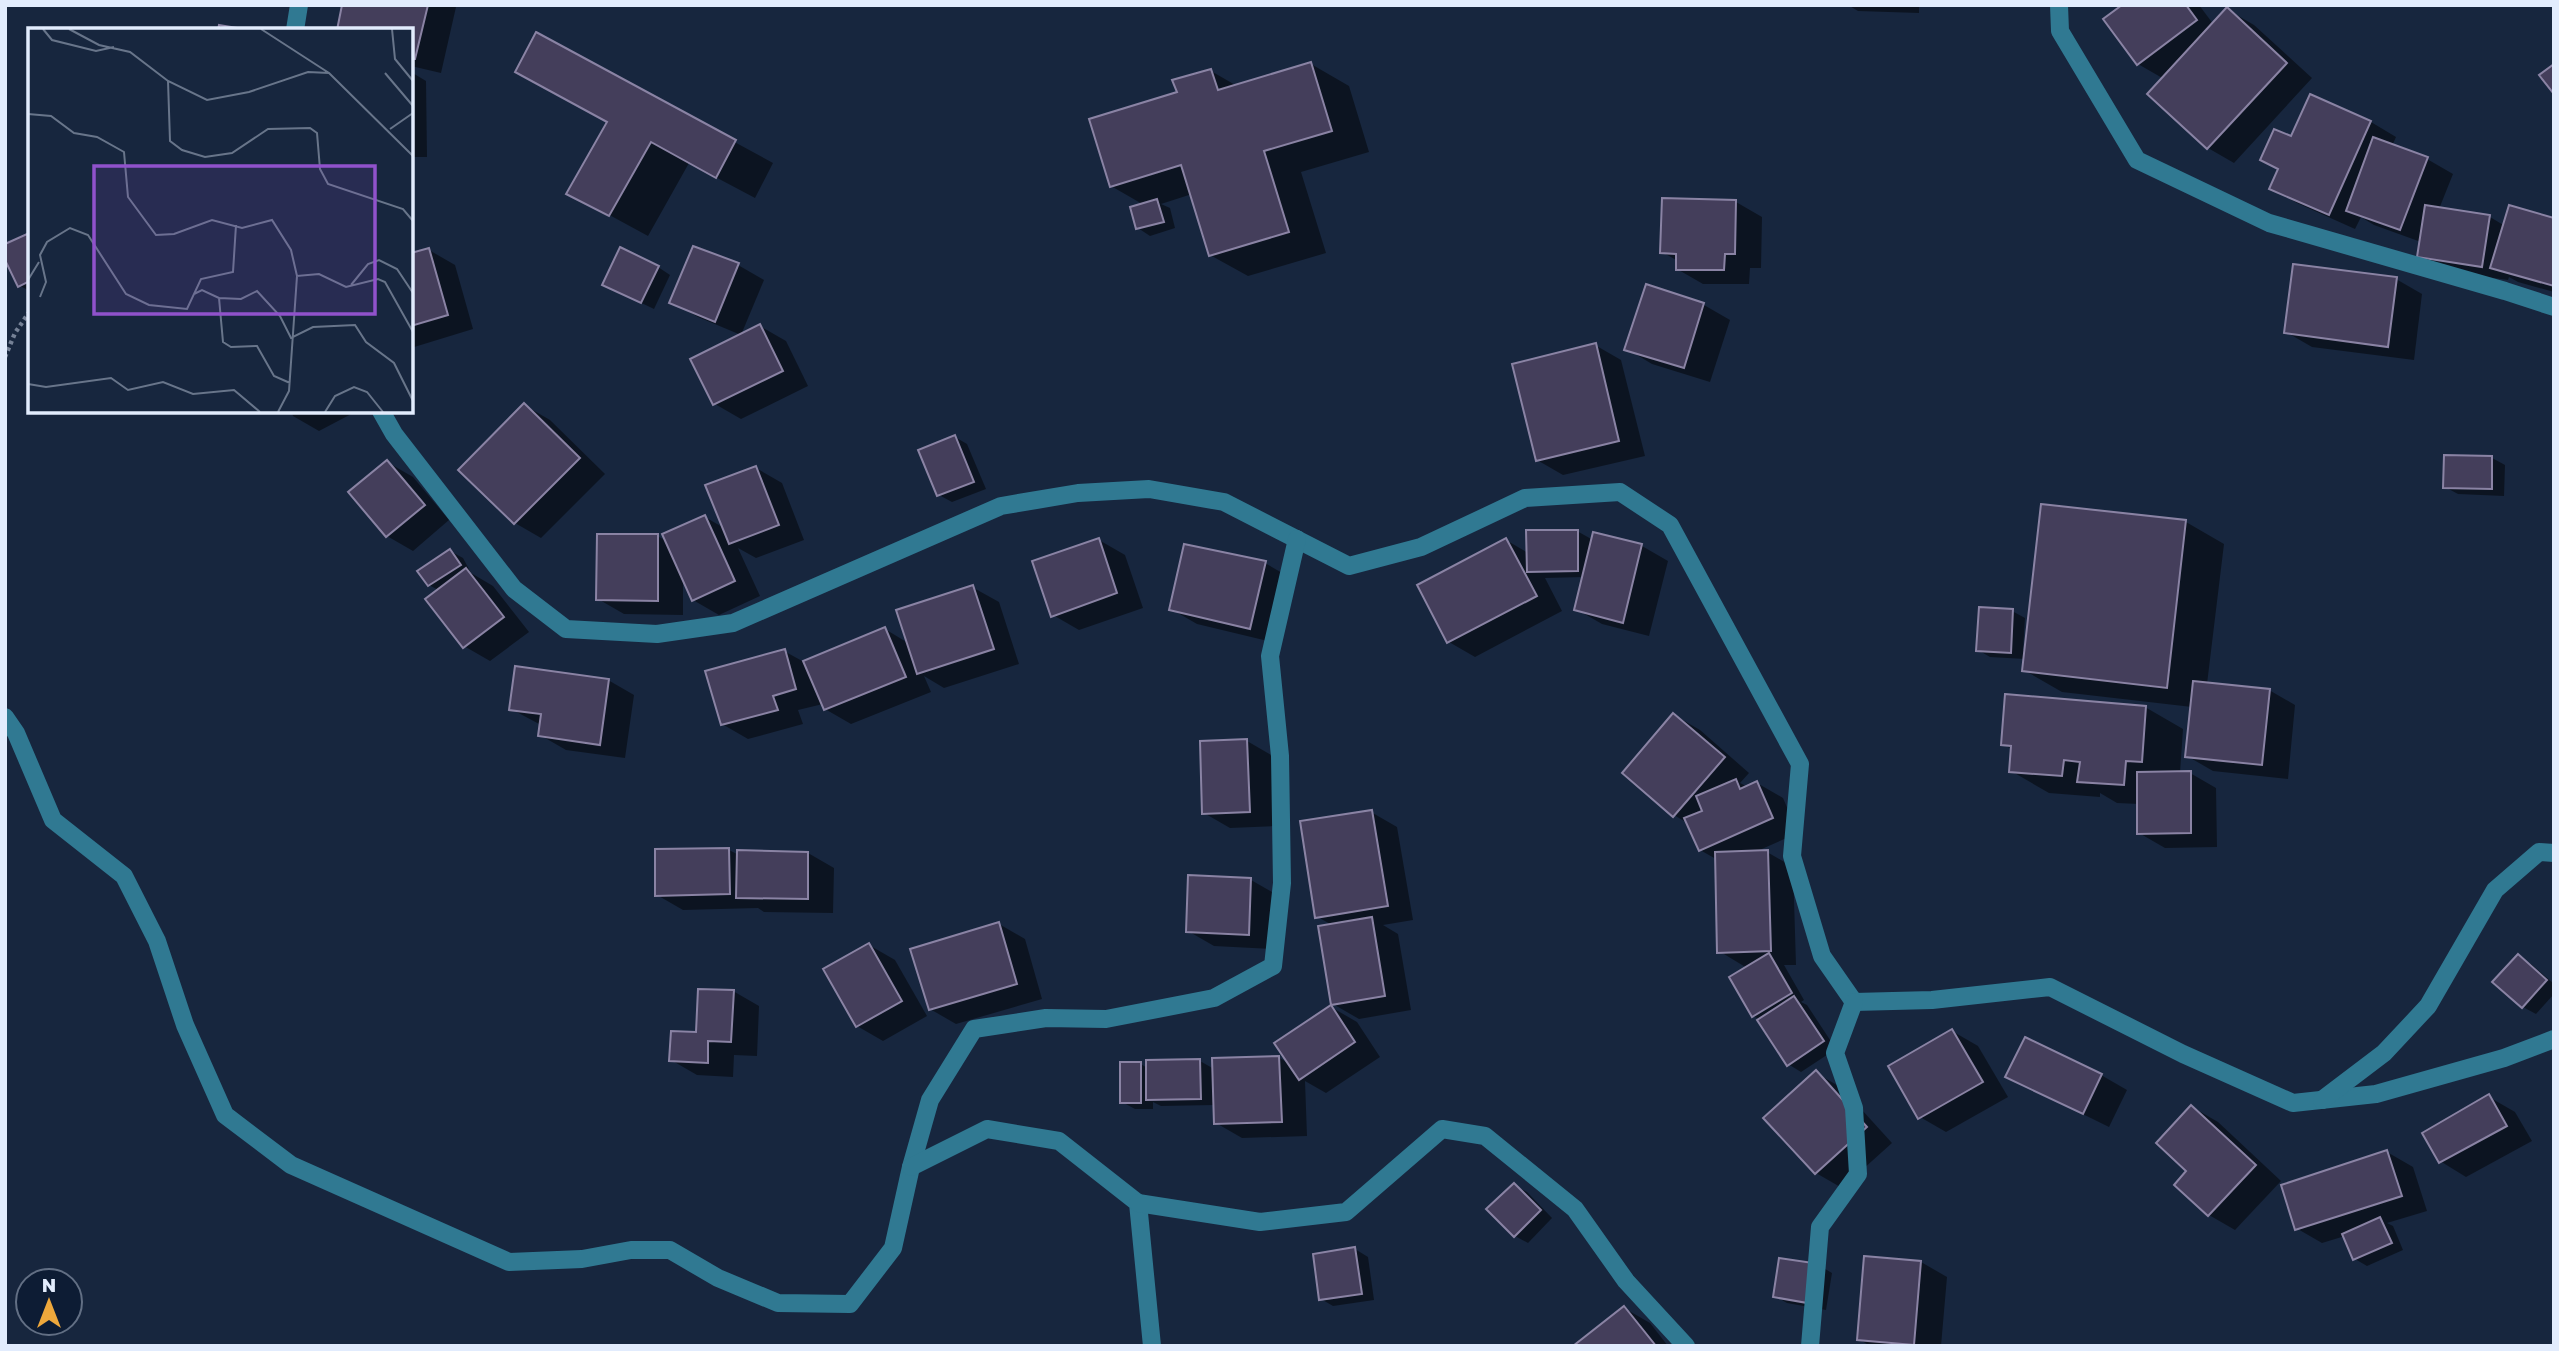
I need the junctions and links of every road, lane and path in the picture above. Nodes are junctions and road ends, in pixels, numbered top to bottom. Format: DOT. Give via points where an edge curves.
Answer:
graph roads {
  1 [pos="299,5"];
  2 [pos="2059,5"];
  3 [pos="295,28"];
  4 [pos="2554,307"];
  5 [pos="28,314"];
  6 [pos="5,357"];
  7 [pos="382,413"];
  8 [pos="1297,539"];
  9 [pos="5,717"];
  10 [pos="2554,853"];
  11 [pos="1854,1002"];
  12 [pos="2554,1039"];
  13 [pos="2322,1100"];
  14 [pos="911,1167"];
  15 [pos="1138,1203"];
  16 [pos="1152,1346"];
  17 [pos="1686,1346"];
  18 [pos="1810,1346"];
  1 -- 3 [label="street"];
  2 -- 4 [label="street" via="2060,32 2137,160 2269,223"];
  5 -- 6 [label="path"];
  7 -- 8 [label="street" via="514,589 566,629 657,634 733,623 1001,506 1078,493 1149,488 1224,502"];
  8 -- 11 [label="street" via="1349,566 1421,547 1525,498 1620,492 1670,525 1800,764 1792,856 1822,956"];
  8 -- 14 [label="street" via="1270,656 1279,756 1282,883 1273,966 1214,998 1106,1019 1046,1018 974,1029 930,1100"];
  9 -- 14 [label="street" via="53,820 124,876 157,941 185,1025 225,1115 291,1165 509,1262 670,1250 718,1278 778,1303 838,1304 850,1304 893,1248"];
  10 -- 13 [label="street" via="2539,852 2494,890 2428,1006 2384,1053"];
  11 -- 13 [label="street" via="1932,1000 2050,987 2293,1103"];
  11 -- 18 [label="street" via="1835,1053 1854,1108 1858,1174 1820,1227"];
  12 -- 13 [label="street" via="2376,1094"];
  14 -- 15 [label="street" via="987,1129 1059,1141"];
  15 -- 16 [label="street"];
  15 -- 17 [label="street" via="1260,1222 1346,1212 1441,1129 1485,1136 1575,1209 1626,1281"];
}
